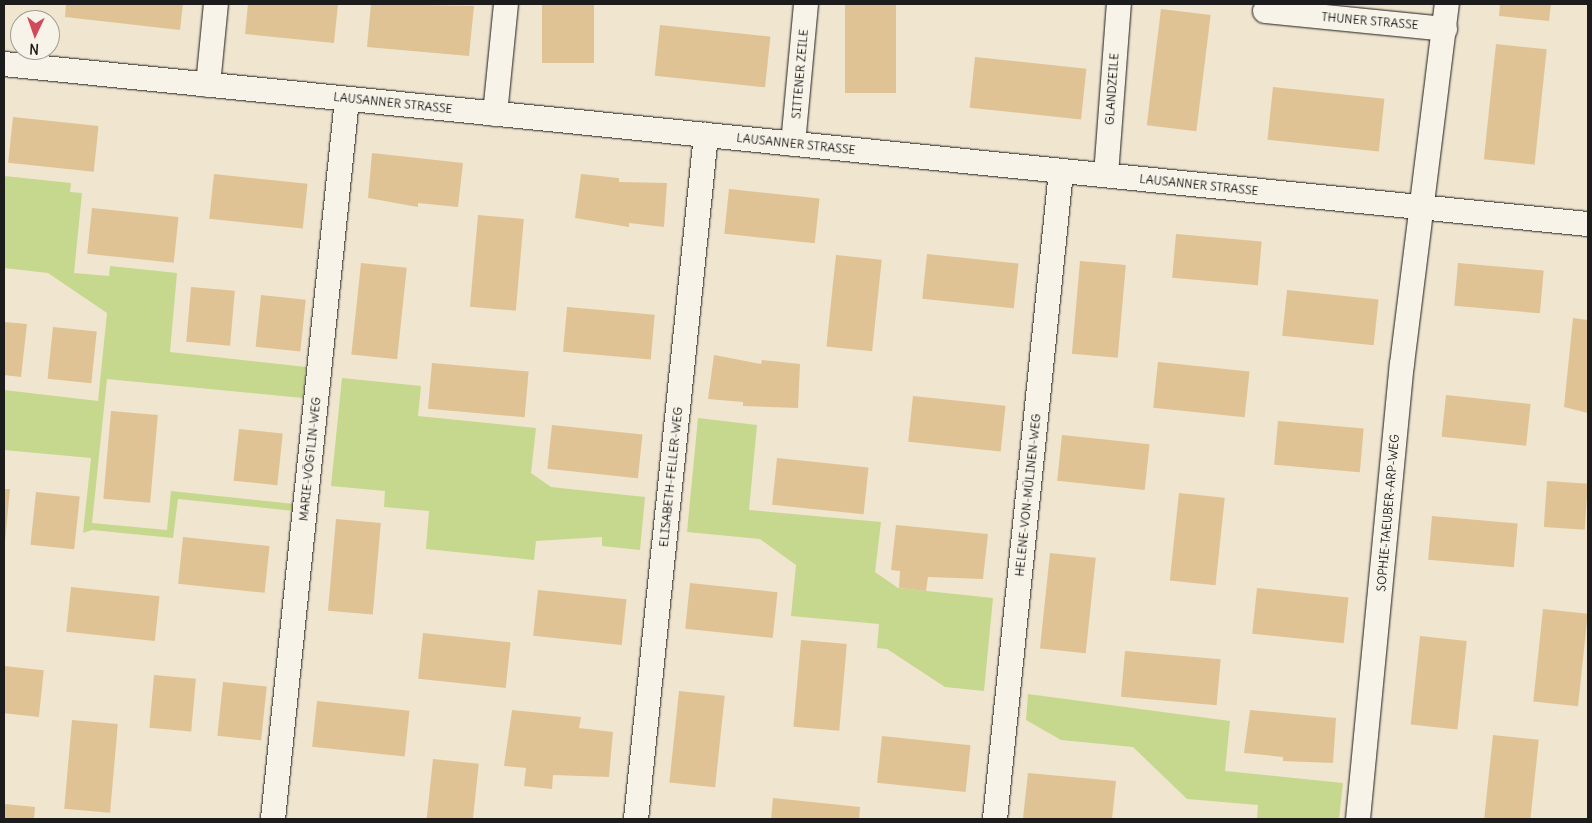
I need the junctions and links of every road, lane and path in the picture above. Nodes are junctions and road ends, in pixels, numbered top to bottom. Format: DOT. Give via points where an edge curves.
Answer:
graph roads {
  1 [pos="216,4"];
  2 [pos="506,4"];
  3 [pos="806,4"];
  4 [pos="1119,4"];
  5 [pos="1447,4"];
  6 [pos="1265,11"];
  7 [pos="1444,29"];
  8 [pos="4,64"];
  9 [pos="208,85"];
  10 [pos="347,99"];
  11 [pos="495,114"];
  12 [pos="706,135"];
  13 [pos="793,144"];
  14 [pos="1060,171"];
  15 [pos="1106,175"];
  16 [pos="1421,207"];
  17 [pos="1588,224"];
  18 [pos="273,819"];
  19 [pos="636,819"];
  20 [pos="995,819"];
  21 [pos="1358,819"];
  1 -- 9 [label="street"];
  2 -- 11 [label="street"];
  3 -- 13 [label="street, SITTENER ZEILE"];
  4 -- 15 [label="street, GLANDZEILE"];
  5 -- 7 [label="street"];
  6 -- 7 [label="street, THUNER STRASSE"];
  7 -- 16 [label="street" via="1428,180"];
  8 -- 9 [label="street, LAUSANNER STRASSE"];
  9 -- 10 [label="street, LAUSANNER STRASSE"];
  10 -- 11 [label="street, LAUSANNER STRASSE"];
  10 -- 18 [label="street, MARIE-VÖGTLIN-WEG"];
  11 -- 12 [label="street, LAUSANNER STRASSE"];
  12 -- 13 [label="street, LAUSANNER STRASSE"];
  12 -- 19 [label="street, ELISABETH-FELLER-WEG"];
  13 -- 14 [label="street, LAUSANNER STRASSE"];
  14 -- 15 [label="street, LAUSANNER STRASSE"];
  14 -- 20 [label="street, HELENE-VON-MÜLINEN-WEG"];
  15 -- 16 [label="street, LAUSANNER STRASSE"];
  16 -- 17 [label="street, LAUSANNER STRASSE"];
  16 -- 21 [label="street, SOPHIE-TAEUBER-ARP-WEG"];
}
